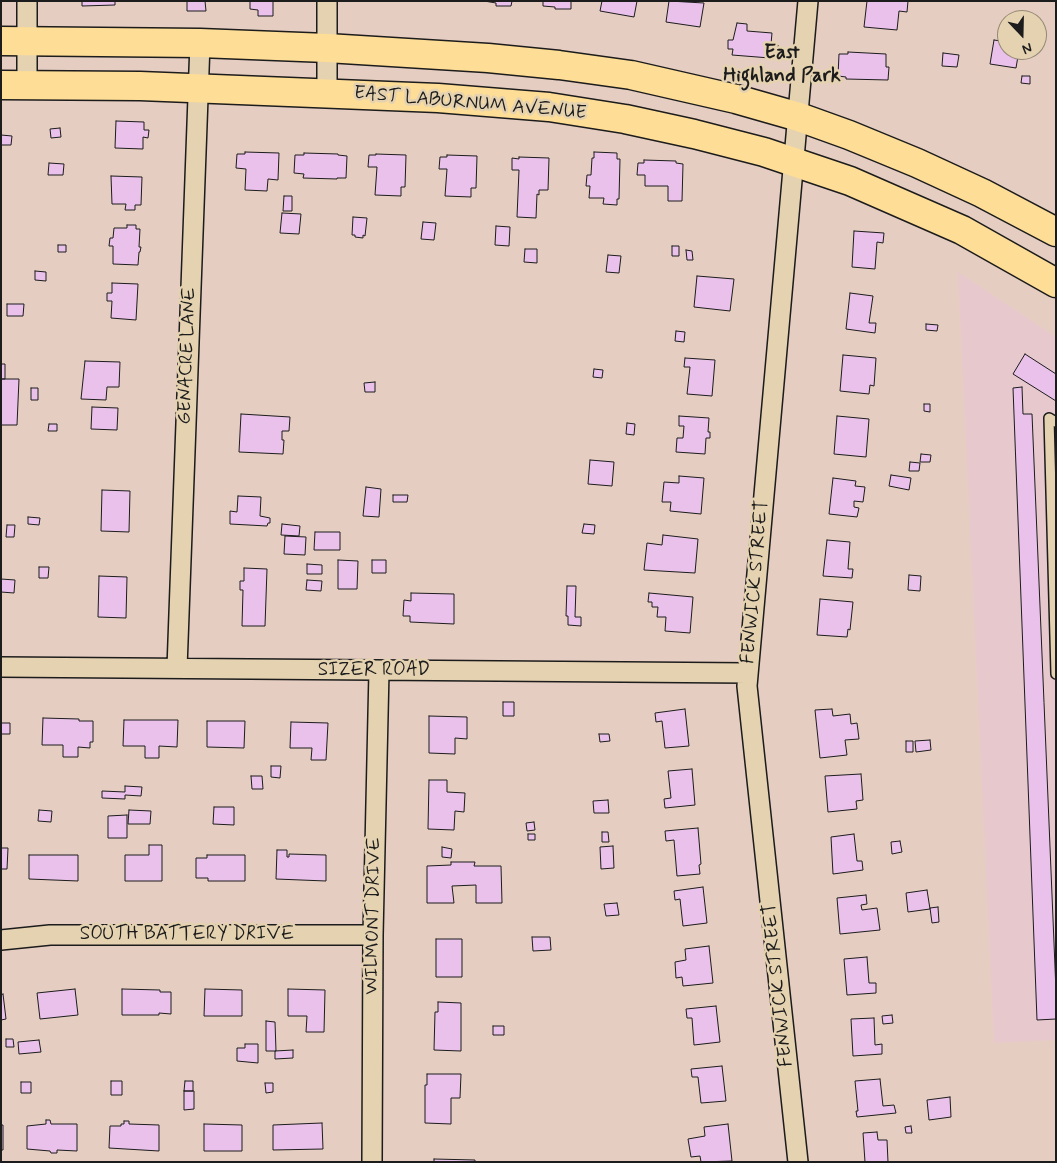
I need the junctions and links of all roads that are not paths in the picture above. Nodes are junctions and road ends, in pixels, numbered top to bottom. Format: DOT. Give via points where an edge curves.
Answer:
graph roads {
  1 [pos="27,1"];
  2 [pos="327,1"];
  3 [pos="808,1"];
  4 [pos="14,41"];
  5 [pos="200,43"];
  6 [pos="327,48"];
  7 [pos="14,85"];
  8 [pos="198,88"];
  9 [pos="327,93"];
  10 [pos="799,118"];
  11 [pos="795,161"];
  12 [pos="1056,232"];
  13 [pos="1056,283"];
  14 [pos="1056,422"];
  15 [pos="1,667"];
  16 [pos="177,668"];
  17 [pos="380,671"];
  18 [pos="747,672"];
  19 [pos="1056,674"];
  20 [pos="373,935"];
  21 [pos="1,940"];
  22 [pos="372,1162"];
  23 [pos="798,1162"];
  1 -- 4 [label="street"];
  2 -- 6 [label="street"];
  3 -- 10 [label="street, FENWICK STREET"];
  4 -- 5 [label="main road"];
  4 -- 7 [label="street"];
  5 -- 6 [label="main road"];
  5 -- 8 [label="street, GENACRE LANE"];
  6 -- 9 [label="street"];
  6 -- 10 [label="main road" via="488,58 595,69 684,86"];
  7 -- 8 [label="main road, EAST LABURNUM AVENUE"];
  8 -- 9 [label="main road, EAST LABURNUM AVENUE"];
  8 -- 16 [label="street, GENACRE LANE"];
  9 -- 11 [label="main road, EAST LABURNUM AVENUE" via="484,101 582,111 694,134"];
  10 -- 11 [label="street, FENWICK STREET"];
  10 -- 12 [label="main road" via="917,163"];
  11 -- 13 [label="main road, EAST LABURNUM AVENUE" via="885,195 962,230"];
  11 -- 18 [label="street, FENWICK STREET"];
  14 -- 19 [label="lane" via="1049,418"];
  15 -- 16 [label="street, SIZER ROAD"];
  16 -- 17 [label="street, SIZER ROAD"];
  17 -- 18 [label="street, SIZER ROAD"];
  17 -- 20 [label="street, WILMONT DRIVE"];
  18 -- 23 [label="street, FENWICK STREET"];
  20 -- 21 [label="street, SOUTH BATTERY DRIVE" via="50,935"];
  20 -- 22 [label="street, WILMONT DRIVE"];
}
